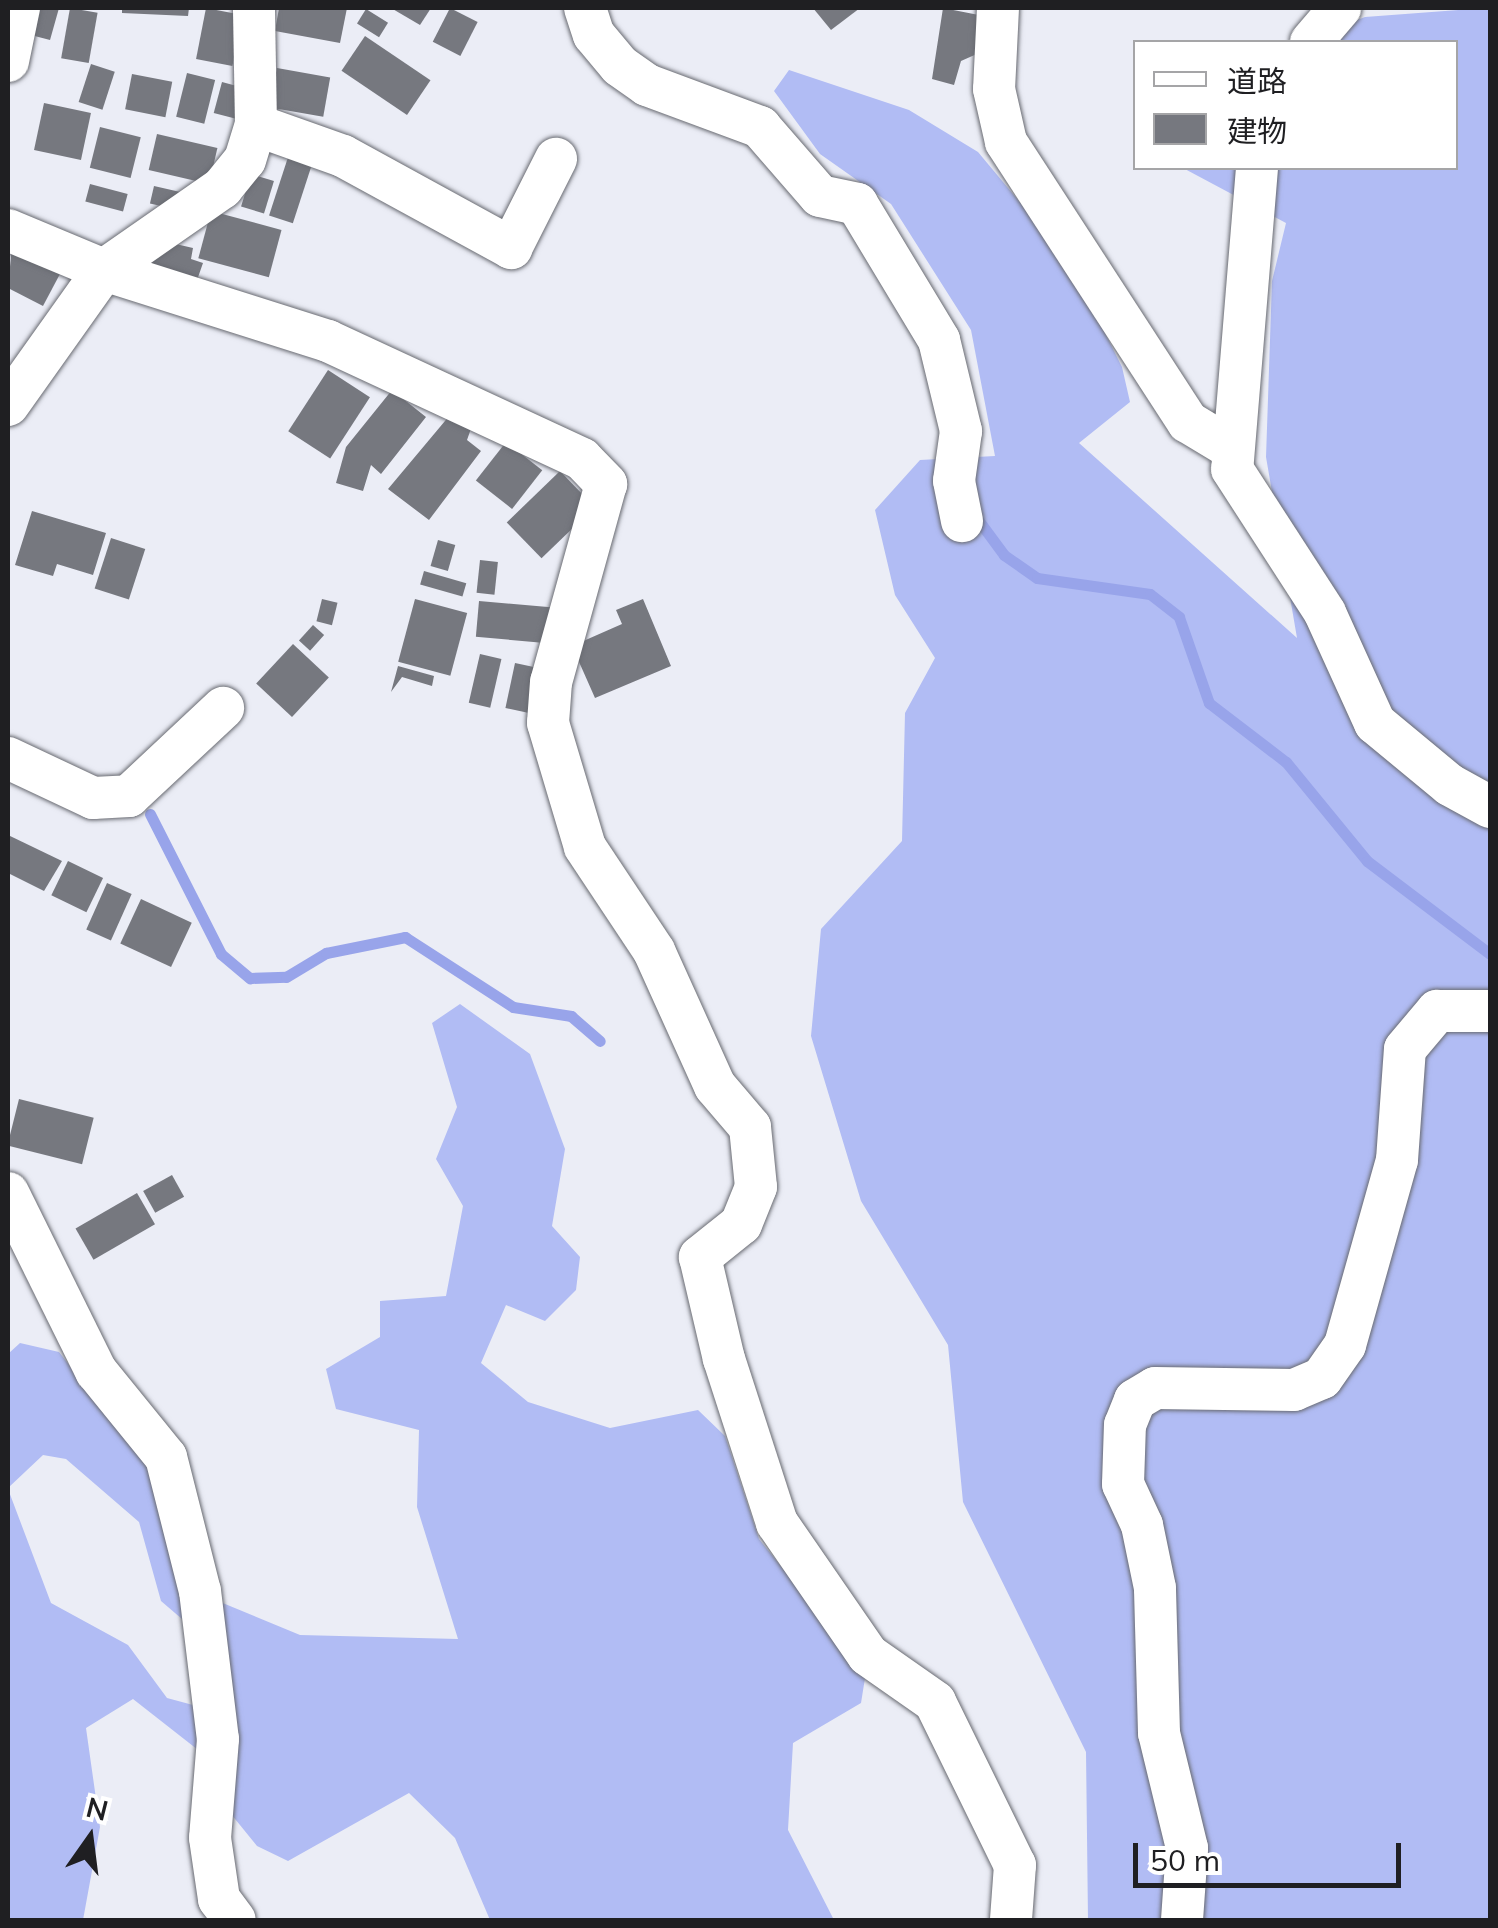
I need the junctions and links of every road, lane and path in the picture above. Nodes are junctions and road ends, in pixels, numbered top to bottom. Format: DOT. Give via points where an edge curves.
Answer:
graph roads {
  1 [pos="19,8"];
  2 [pos="254,8"];
  3 [pos="585,8"];
  4 [pos="998,8"];
  5 [pos="1340,8"];
  6 [pos="1313,40"];
  7 [pos="8,61"];
  8 [pos="256,125"];
  9 [pos="556,159"];
  10 [pos="1257,170"];
  11 [pos="8,230"];
  12 [pos="104,270"];
  13 [pos="8,406"];
  14 [pos="1232,448"];
  15 [pos="962,521"];
  16 [pos="223,708"];
  17 [pos="8,758"];
  18 [pos="1490,807"];
  19 [pos="1490,1011"];
  20 [pos="8,1193"];
  21 [pos="236,1920"];
  22 [pos="1011,1920"];
  23 [pos="1182,1920"];
  1 -- 7 [label="street"];
  2 -- 8 [label="street"];
  3 -- 15 [label="street" via="594,35 620,66 648,85 760,128 820,196 857,204 939,340 961,431 954,481"];
  4 -- 14 [label="street" via="994,89 1006,142 1188,422"];
  5 -- 6 [label="street"];
  8 -- 9 [label="street" via="344,156 511,248"];
  8 -- 12 [label="street" via="245,160 222,188"];
  10 -- 14 [label="street"];
  11 -- 12 [label="street"];
  12 -- 13 [label="street"];
  12 -- 22 [label="street" via="328,341 582,458 606,484 551,682 548,722 585,846 654,951 715,1086 750,1127 756,1188 741,1224 700,1257 724,1359 776,1523 868,1655 934,1702 1015,1864"];
  14 -- 18 [label="street" via="1232,469 1325,613 1375,722 1450,786"];
  16 -- 17 [label="street" via="130,796 93,798"];
  19 -- 23 [label="street" via="1436,1011 1405,1049 1397,1160 1345,1345 1322,1378 1294,1390 1156,1388 1135,1400 1125,1425 1123,1484 1142,1525 1154,1588 1159,1733 1187,1848"];
  20 -- 21 [label="street" via="96,1371 166,1456 200,1591 218,1739 210,1838 219,1899"];
}
